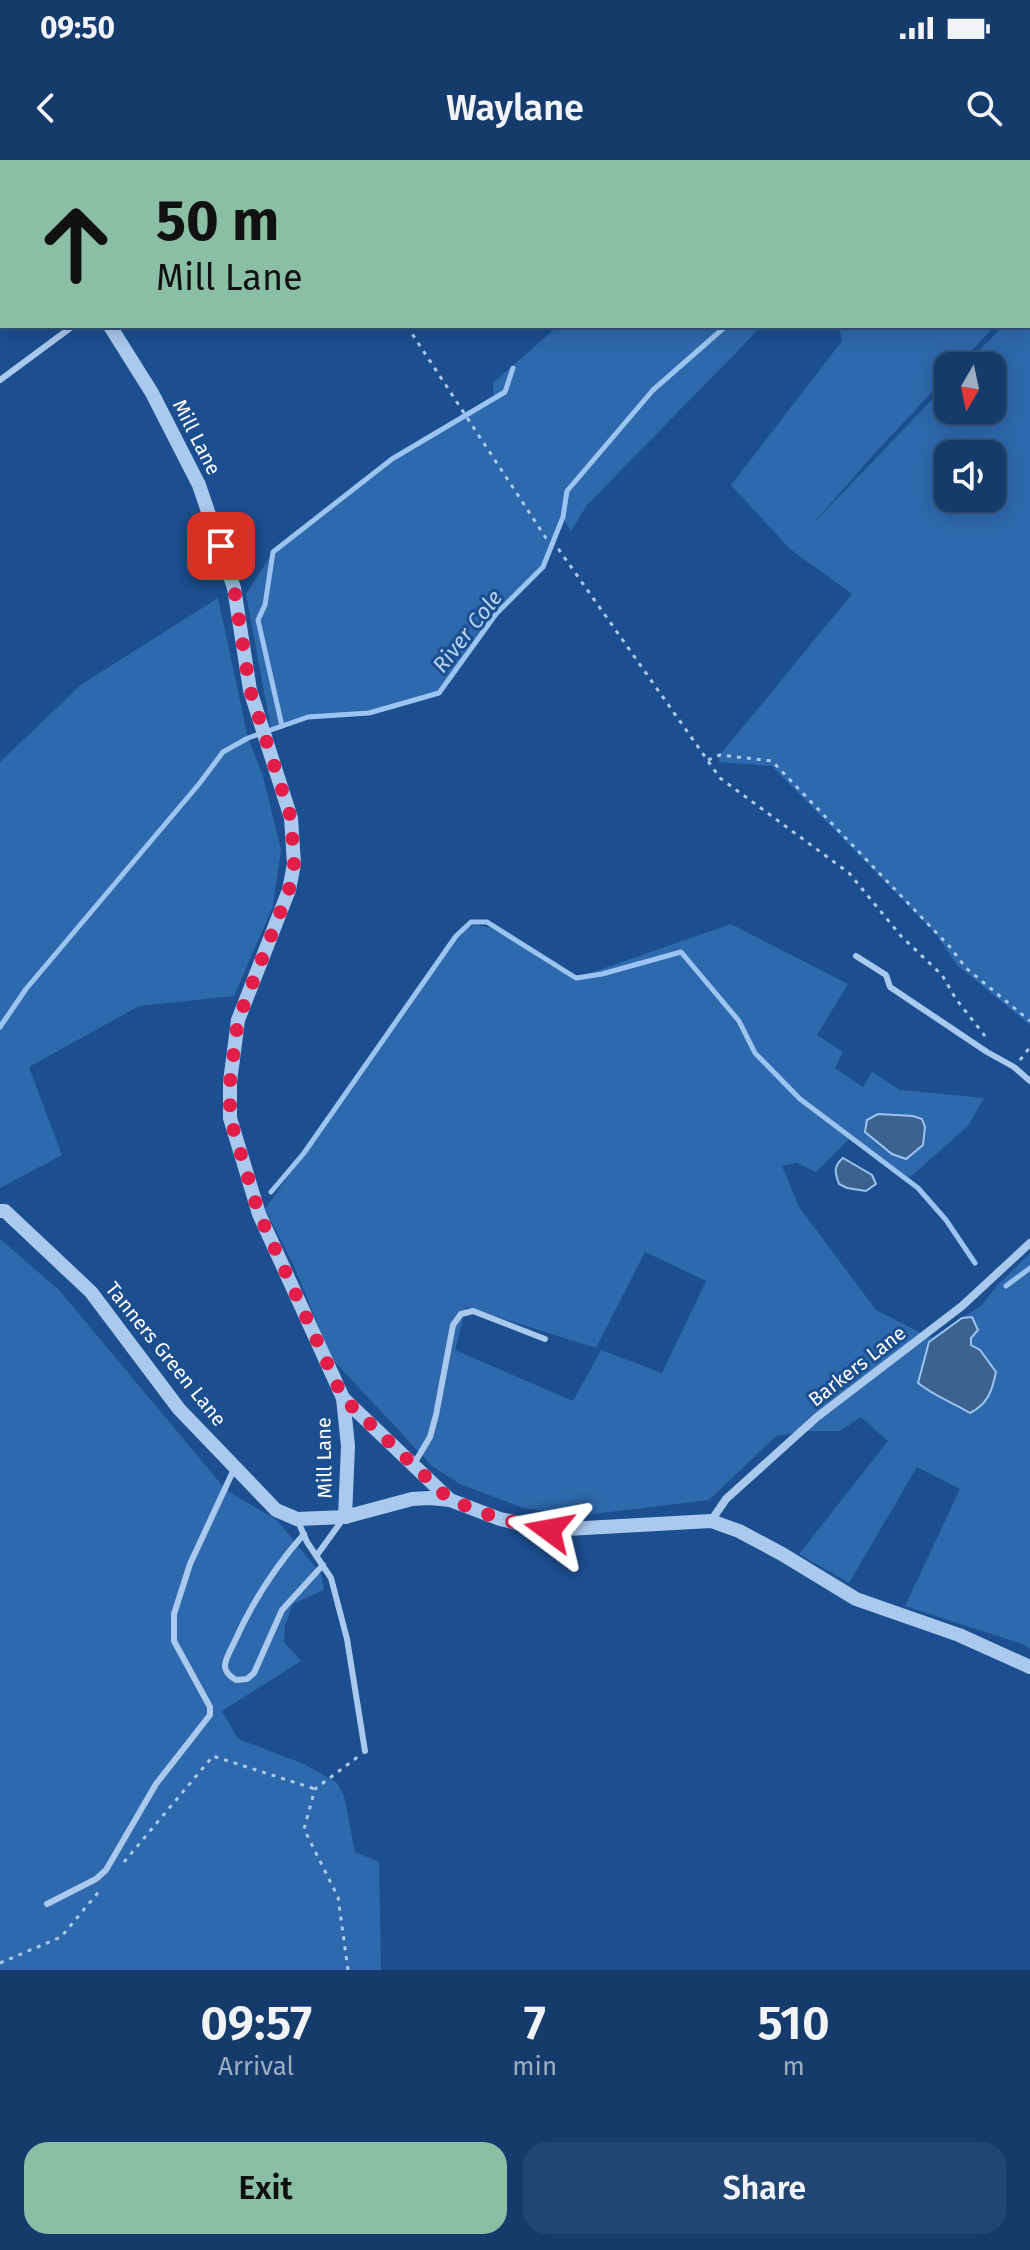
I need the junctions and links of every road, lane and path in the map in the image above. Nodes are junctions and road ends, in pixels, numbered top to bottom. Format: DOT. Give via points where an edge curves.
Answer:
graph roads {
  1 [pos="70,328"];
  2 [pos="111,328"];
  3 [pos="408,328"];
  4 [pos="0,380"];
  5 [pos="708,760"];
  6 [pos="856,956"];
  7 [pos="1030,1021"];
  8 [pos="988,1041"];
  9 [pos="1030,1047"];
  10 [pos="1014,1067"];
  11 [pos="1030,1081"];
  12 [pos="0,1211"];
  13 [pos="1030,1243"];
  14 [pos="545,1339"];
  15 [pos="343,1398"];
  16 [pos="414,1464"];
  17 [pos="235,1467"];
  18 [pos="450,1500"];
  19 [pos="345,1517"];
  20 [pos="297,1519"];
  21 [pos="711,1521"];
  22 [pos="304,1534"];
  23 [pos="317,1555"];
  24 [pos="323,1565"];
  25 [pos="1030,1667"];
  26 [pos="365,1751"];
  27 [pos="315,1789"];
  28 [pos="122,1864"];
  29 [pos="102,1889"];
  30 [pos="47,1904"];
  31 [pos="0,1963"];
  32 [pos="348,1970"];
  1 -- 4 [label="lane"];
  2 -- 15 [label="street, Mill Lane" via="199,485 234,588 250,690 291,818 294,864 289,890 238,1020 230,1118 259,1214"];
  3 -- 5 [label="path" via="546,538"];
  5 -- 7 [label="path" via="720,755 772,761 966,968"];
  5 -- 8 [label="path" via="720,778 861,885 901,936 942,975"];
  6 -- 10 [label="lane" via="886,975 890,987"];
  9 -- 10 [label="path"];
  10 -- 11 [label="lane"];
  12 -- 17 [label="street, Tanners Green Lane" via="91,1292 179,1409"];
  13 -- 21 [label="street, Barkers Lane" via="962,1306 817,1417 726,1499"];
  14 -- 16 [label="lane" via="473,1311 461,1314 453,1325 430,1437"];
  15 -- 16 [label="street, Mill Lane"];
  15 -- 19 [label="street, Mill Lane" via="348,1446"];
  16 -- 18 [label="street, Mill Lane"];
  17 -- 20 [label="street, Tanners Green Lane" via="276,1510"];
  17 -- 30 [label="lane" via="190,1564 174,1614 174,1641 210,1715 156,1784 106,1870"];
  18 -- 19 [label="street" via="412,1499"];
  18 -- 21 [label="street" via="549,1530"];
  19 -- 20 [label="street"];
  19 -- 23 [label="lane"];
  20 -- 22 [label="lane"];
  21 -- 25 [label="street" via="782,1554 856,1599"];
  22 -- 23 [label="lane"];
  22 -- 24 [label="lane" via="259,1591 229,1654 228,1675 236,1680 254,1673 282,1610"];
  23 -- 24 [label="lane"];
  24 -- 26 [label="lane" via="347,1639"];
  26 -- 27 [label="path"];
  27 -- 28 [label="path" via="213,1756"];
  27 -- 32 [label="path" via="304,1829 338,1897"];
  29 -- 31 [label="path" via="61,1937"];
}
